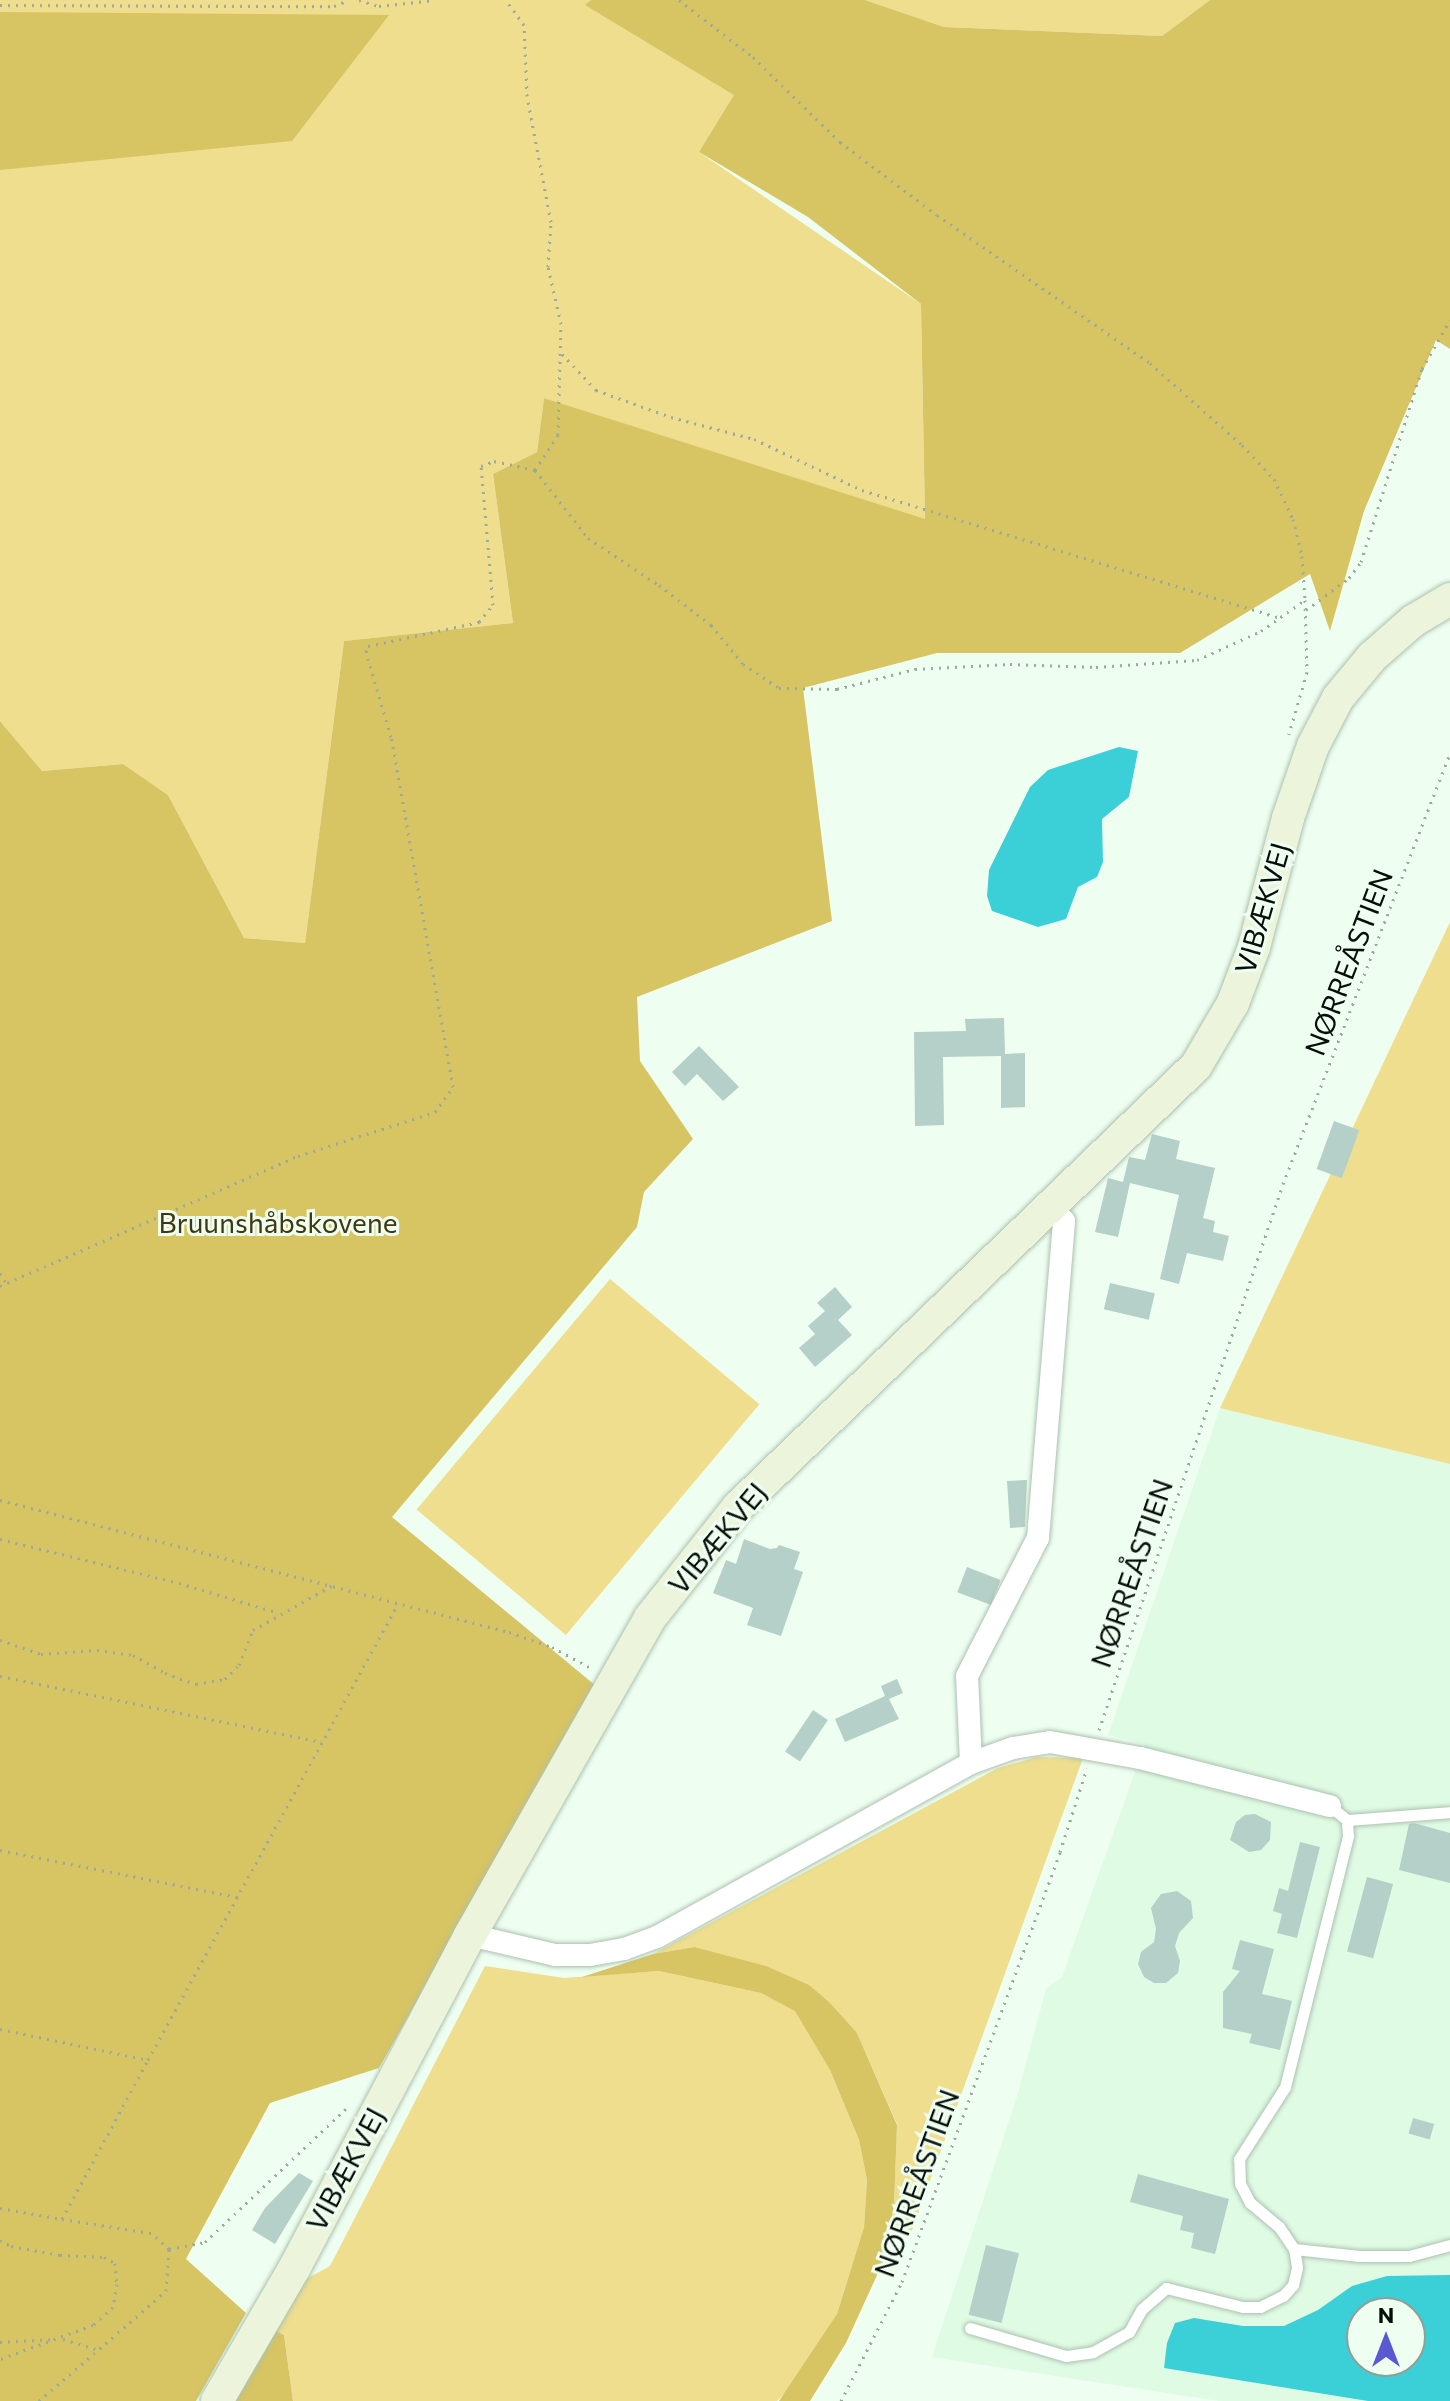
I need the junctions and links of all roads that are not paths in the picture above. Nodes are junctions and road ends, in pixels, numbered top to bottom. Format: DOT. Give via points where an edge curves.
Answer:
graph roads {
  1 [pos="1450,599"];
  2 [pos="1050,1208"];
  3 [pos="971,1763"];
  4 [pos="1450,1812"];
  5 [pos="1339,1813"];
  6 [pos="470,1935"];
  7 [pos="1450,2245"];
  8 [pos="1294,2249"];
  9 [pos="970,2328"];
  10 [pos="217,2401"];
  1 -- 2 [label="street, VIBÆKVEJ" via="1413,621 1372,657 1338,698 1288,818 1238,989 1196,1066"];
  2 -- 3 [label="street" via="1064,1221 1038,1538 967,1676"];
  2 -- 6 [label="street, VIBÆKVEJ" via="738,1507 650,1618"];
  3 -- 5 [label="street" via="1050,1742 1093,1748"];
  3 -- 6 [label="street" via="657,1937 624,1949 555,1955"];
  4 -- 5 [label="lane"];
  5 -- 8 [label="lane" via="1348,1836 1285,2087 1239,2159 1240,2183 1250,2203 1279,2227"];
  6 -- 10 [label="street, VIBÆKVEJ" via="295,2267"];
  7 -- 8 [label="lane" via="1409,2256"];
  8 -- 9 [label="lane" via="1295,2276 1283,2296 1260,2307 1243,2307 1166,2288 1142,2309 1129,2332 1093,2352 1066,2356"];
}
